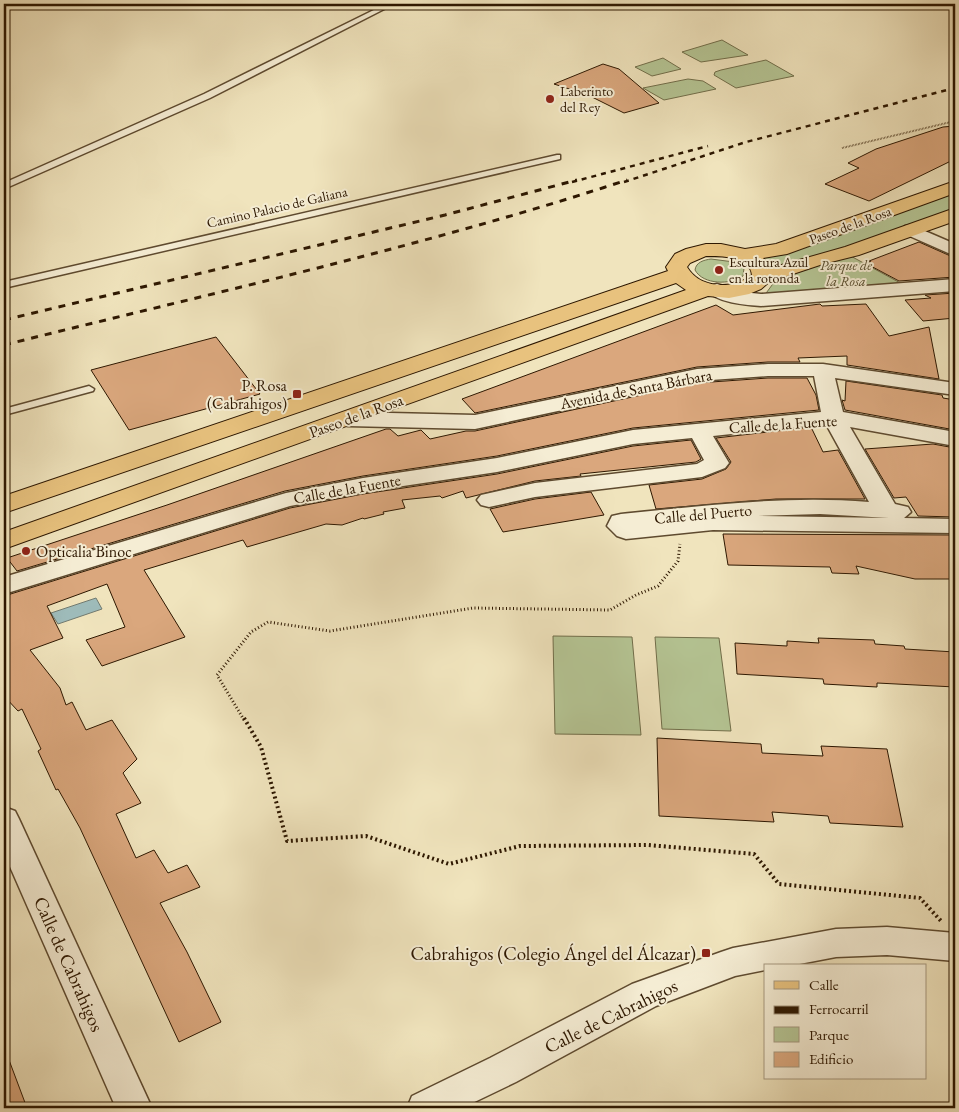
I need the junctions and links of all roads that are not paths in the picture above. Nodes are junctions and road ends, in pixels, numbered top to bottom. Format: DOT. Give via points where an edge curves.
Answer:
graph roads {
  1 [pos="392,4"];
  2 [pos="557,157"];
  3 [pos="4,186"];
  4 [pos="955,188"];
  5 [pos="955,214"];
  6 [pos="911,230"];
  7 [pos="955,252"];
  8 [pos="744,255"];
  9 [pos="678,275"];
  10 [pos="762,278"];
  11 [pos="4,285"];
  12 [pos="955,285"];
  13 [pos="712,290"];
  14 [pos="823,370"];
  15 [pos="90,389"];
  16 [pos="955,390"];
  17 [pos="4,412"];
  18 [pos="833,417"];
  19 [pos="348,419"];
  20 [pos="699,430"];
  21 [pos="955,439"];
  22 [pos="489,500"];
  23 [pos="4,505"];
  24 [pos="886,510"];
  25 [pos="955,521"];
  26 [pos="955,526"];
  27 [pos="4,541"];
  28 [pos="4,586"];
  29 [pos="4,819"];
  30 [pos="949,935"];
  31 [pos="134,1108"];
  32 [pos="425,1108"];
  1 -- 3 [label="lane" via="206,96"];
  2 -- 11 [label="lane, Camino Palacio de Galiana"];
  4 -- 8 [label="main road, Paseo de la Rosa" via="780,250"];
  5 -- 6 [label="main road, Paseo de la Rosa"];
  6 -- 7 [label="street, Paseo de la Rosa"];
  6 -- 10 [label="main road, Paseo de la Rosa"];
  8 -- 9 [label="main road, Paseo de la Rosa" via="714,250 687,255 679,260 676,267"];
  8 -- 10 [label="main road" via="762,268"];
  9 -- 13 [label="main road, Paseo de la Rosa"];
  9 -- 23 [label="main road, Paseo de la Rosa"];
  10 -- 13 [label="main road, Paseo de la Rosa" via="740,290"];
  12 -- 13 [label="street" via="761,300"];
  13 -- 19 [label="main road, Paseo de la Rosa"];
  14 -- 16 [label="street, Avenida de Santa Bárbara"];
  14 -- 18 [label="street"];
  14 -- 19 [label="street, Avenida de Santa Bárbara" via="697,375 475,422"];
  15 -- 17 [label="lane"];
  18 -- 20 [label="street, Calle de la Fuente"];
  18 -- 21 [label="street, Calle de la Fuente"];
  18 -- 24 [label="street"];
  19 -- 27 [label="main road, Paseo de la Rosa"];
  20 -- 22 [label="street, Calle de la Fuente" via="717,463 702,470 535,490"];
  20 -- 28 [label="street, Calle de la Fuente" via="633,437 497,465 286,500"];
  24 -- 25 [label="street, Calle del Puerto"];
  24 -- 26 [label="street, Calle del Puerto" via="848,506 748,510 621,521 619,526 626,531 713,523"];
  29 -- 31 [label="street, Calle de Cabrahigos"];
  30 -- 32 [label="street, Calle de Cabrahigos" via="836,943 733,962 644,995"];
}
